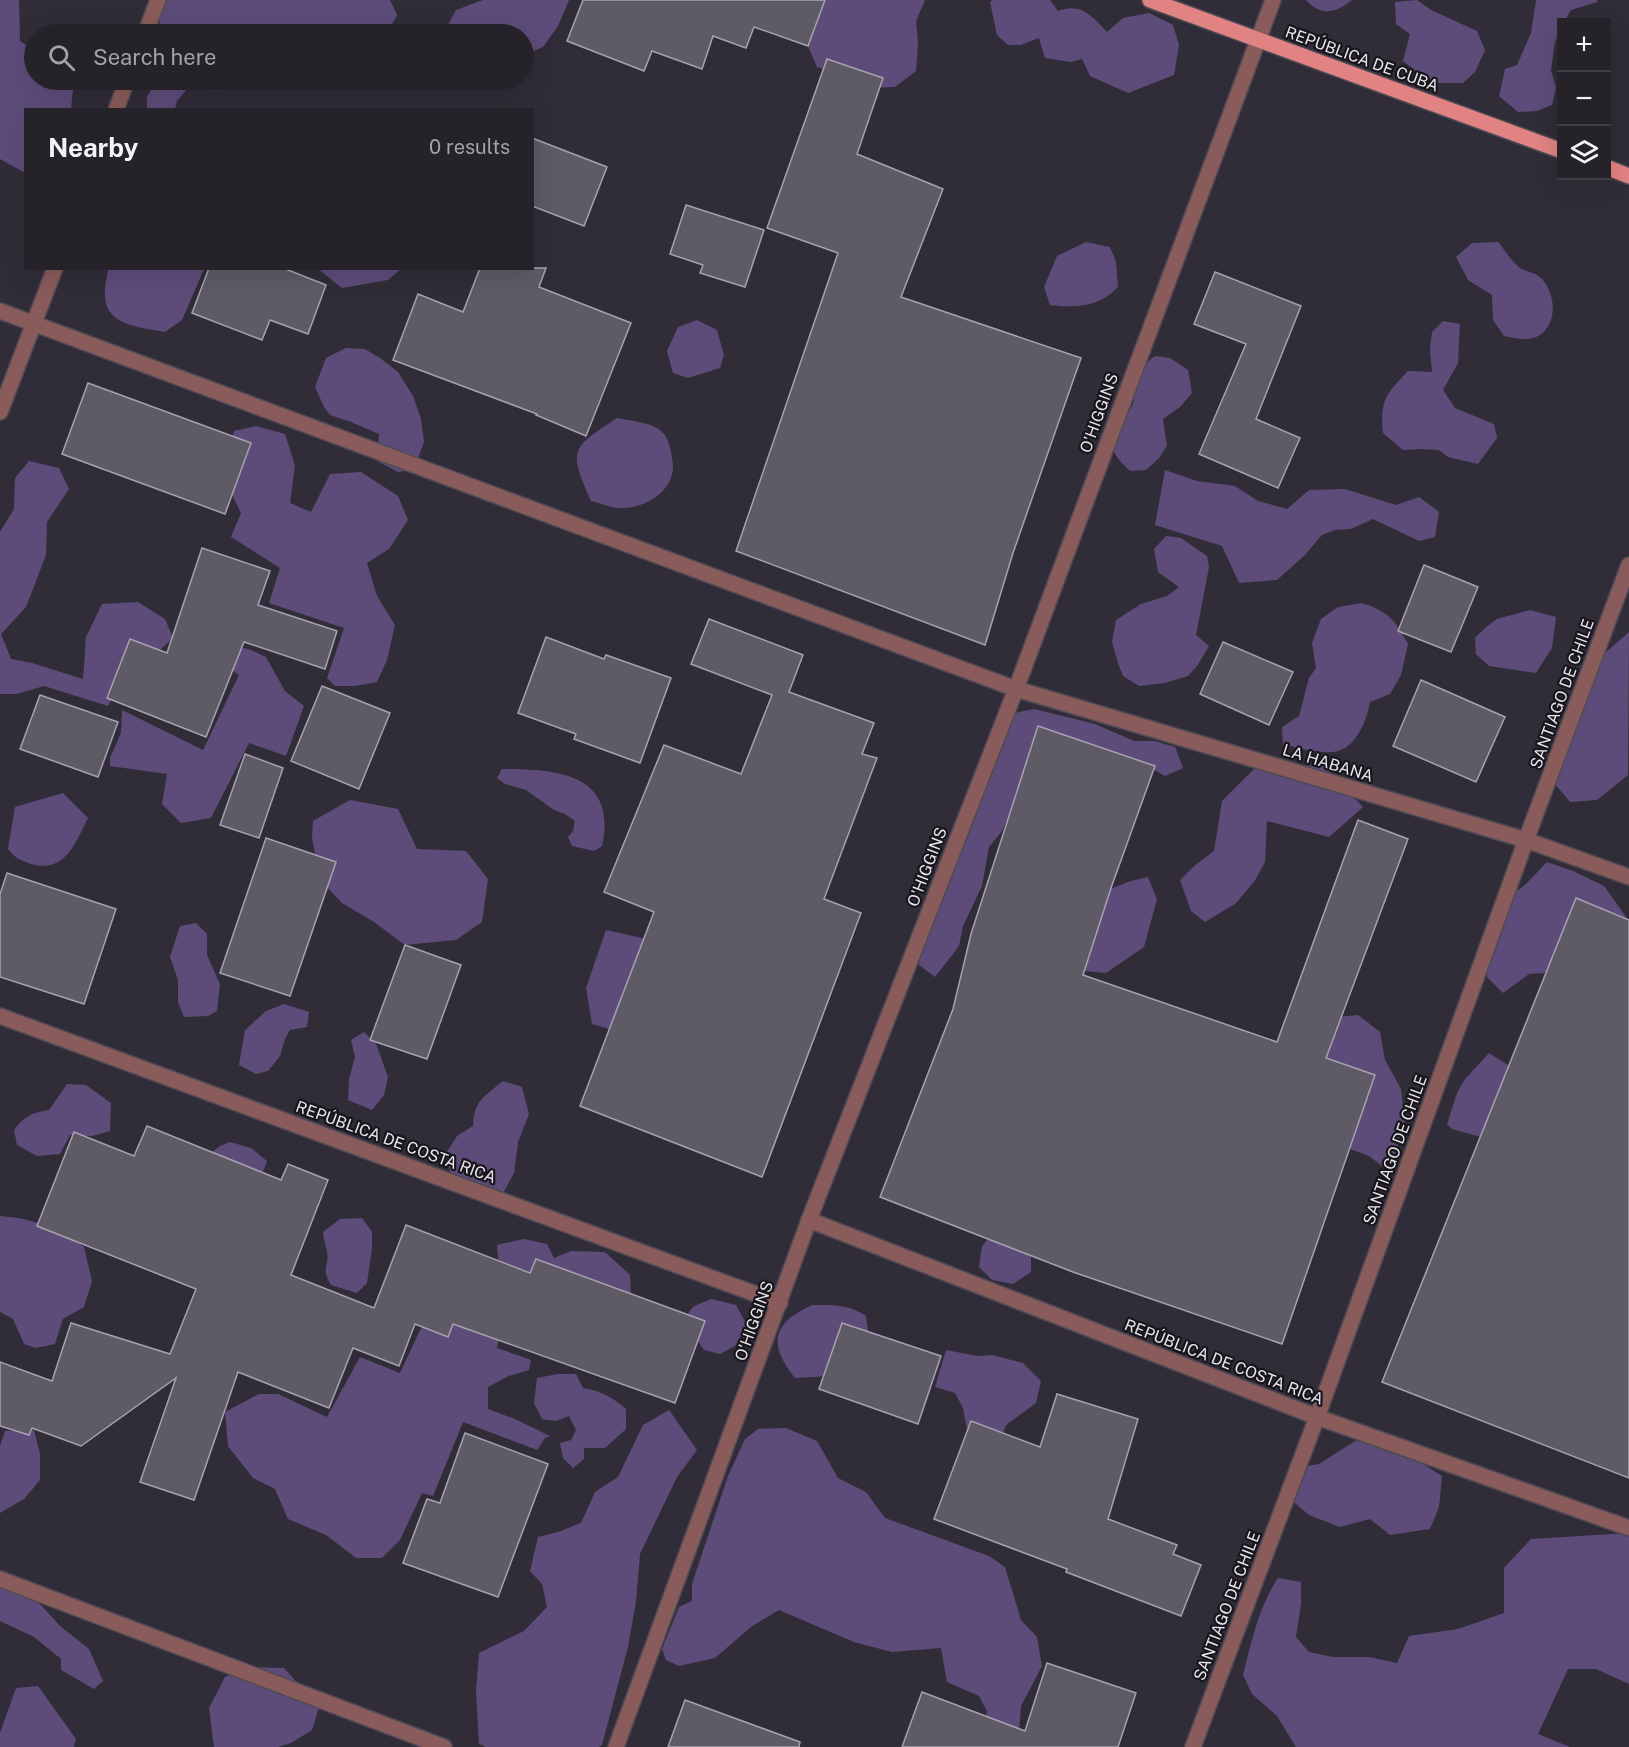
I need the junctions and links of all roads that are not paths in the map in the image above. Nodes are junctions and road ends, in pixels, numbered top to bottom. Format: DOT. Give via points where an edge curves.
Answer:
graph roads {
  1 [pos="158,0"];
  2 [pos="1150,0"];
  3 [pos="1273,0"];
  4 [pos="149,24"];
  5 [pos="1258,40"];
  6 [pos="123,90"];
  7 [pos="117,108"];
  8 [pos="1557,149"];
  9 [pos="1611,169"];
  10 [pos="1629,176"];
  11 [pos="54,270"];
  12 [pos="0,311"];
  13 [pos="34,324"];
  14 [pos="0,412"];
  15 [pos="1629,565"];
  16 [pos="1016,689"];
  17 [pos="1526,840"];
  18 [pos="1629,877"];
  19 [pos="0,1016"];
  20 [pos="809,1220"];
  21 [pos="780,1303"];
  22 [pos="1317,1417"];
  23 [pos="1629,1528"];
  24 [pos="0,1579"];
  25 [pos="444,1747"];
  26 [pos="616,1747"];
  27 [pos="1193,1747"];
  1 -- 4 [label="street"];
  2 -- 5 [label="main road, REPÚBLICA DE CUBA"];
  3 -- 5 [label="street, O'HIGGINS"];
  5 -- 8 [label="main road, REPÚBLICA DE CUBA"];
  5 -- 16 [label="street, O'HIGGINS"];
  6 -- 7 [label="street"];
  9 -- 10 [label="main road"];
  11 -- 13 [label="street"];
  12 -- 13 [label="street, LA HABANA"];
  13 -- 14 [label="street"];
  13 -- 16 [label="street, LA HABANA"];
  15 -- 17 [label="street, SANTIAGO DE CHILE"];
  16 -- 17 [label="street, LA HABANA"];
  16 -- 20 [label="street, O'HIGGINS"];
  17 -- 18 [label="street, LA HABANA"];
  17 -- 22 [label="street, SANTIAGO DE CHILE"];
  19 -- 21 [label="street, REPÚBLICA DE COSTA RICA"];
  20 -- 21 [label="street, O'HIGGINS"];
  20 -- 22 [label="street, REPÚBLICA DE COSTA RICA"];
  21 -- 26 [label="street, O'HIGGINS"];
  22 -- 23 [label="street, REPÚBLICA DE COSTA RICA"];
  22 -- 27 [label="street, SANTIAGO DE CHILE"];
  24 -- 25 [label="street"];
}
